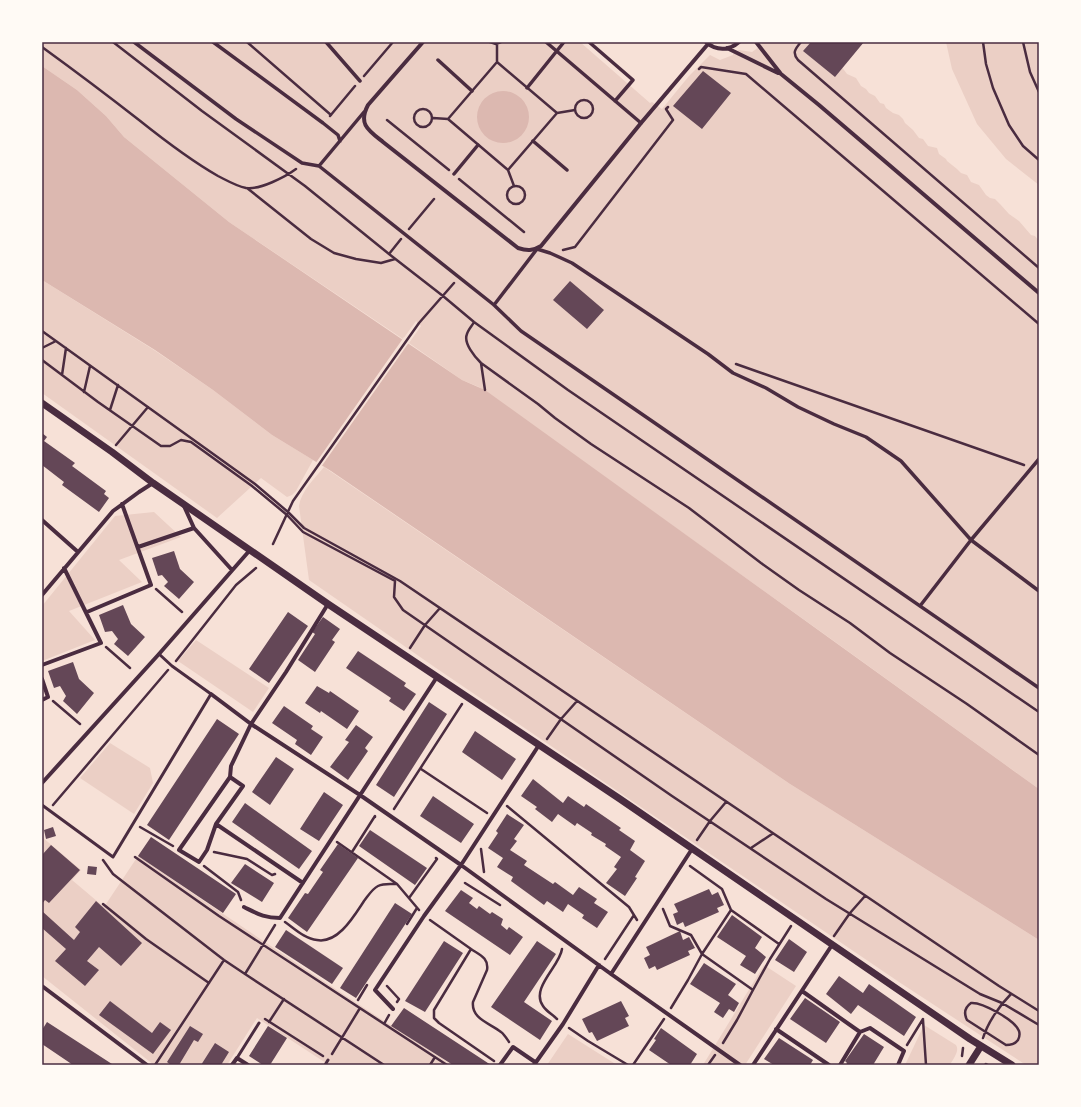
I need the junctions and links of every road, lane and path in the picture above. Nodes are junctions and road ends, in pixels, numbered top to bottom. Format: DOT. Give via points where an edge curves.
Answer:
graph roads {
  1 [pos="112,42"];
  2 [pos="134,42"];
  3 [pos="213,42"];
  4 [pos="247,42"];
  5 [pos="326,42"];
  6 [pos="423,42"];
  7 [pos="490,42"];
  8 [pos="501,42"];
  9 [pos="546,42"];
  10 [pos="564,42"];
  11 [pos="589,42"];
  12 [pos="739,42"];
  13 [pos="756,42"];
  14 [pos="801,42"];
  15 [pos="983,42"];
  16 [pos="1023,42"];
  17 [pos="707,43"];
  18 [pos="497,44"];
  19 [pos="42,47"];
  20 [pos="727,48"];
  21 [pos="557,51"];
  22 [pos="438,60"];
  23 [pos="497,62"];
  24 [pos="696,73"];
  25 [pos="780,74"];
  26 [pos="360,81"];
  27 [pos="527,88"];
  28 [pos="472,91"];
  29 [pos="1039,92"];
  30 [pos="615,101"];
  31 [pos="671,103"];
  32 [pos="575,110"];
  33 [pos="364,112"];
  34 [pos="556,113"];
  35 [pos="331,115"];
  36 [pos="432,118"];
  37 [pos="448,119"];
  38 [pos="641,122"];
  39 [pos="340,141"];
  40 [pos="533,141"];
  41 [pos="478,145"];
  42 [pos="1039,160"];
  43 [pos="302,164"];
  44 [pos="319,166"];
  45 [pos="508,170"];
  46 [pos="567,170"];
  47 [pos="288,174"];
  48 [pos="454,174"];
  49 [pos="514,186"];
  50 [pos="247,188"];
  51 [pos="434,199"];
  52 [pos="405,235"];
  53 [pos="537,249"];
  54 [pos="550,253"];
  55 [pos="389,254"];
  56 [pos="395,259"];
  57 [pos="1039,268"];
  58 [pos="459,278"];
  59 [pos="1039,293"];
  60 [pos="443,296"];
  61 [pos="494,306"];
  62 [pos="474,322"];
  63 [pos="1039,324"];
  64 [pos="42,331"];
  65 [pos="56,341"];
  66 [pos="42,348"];
  67 [pos="66,348"];
  68 [pos="42,360"];
  69 [pos="730,362"];
  70 [pos="481,363"];
  71 [pos="90,366"];
  72 [pos="62,375"];
  73 [pos="118,386"];
  74 [pos="485,390"];
  75 [pos="84,392"];
  76 [pos="42,403"];
  77 [pos="148,407"];
  78 [pos="110,410"];
  79 [pos="132,426"];
  80 [pos="116,446"];
  81 [pos="1039,459"];
  82 [pos="1032,468"];
  83 [pos="153,483"];
  84 [pos="122,504"];
  85 [pos="183,504"];
  86 [pos="287,514"];
  87 [pos="42,520"];
  88 [pos="194,528"];
  89 [pos="971,540"];
  90 [pos="273,544"];
  91 [pos="138,548"];
  92 [pos="250,550"];
  93 [pos="78,552"];
  94 [pos="64,568"];
  95 [pos="256,568"];
  96 [pos="232,570"];
  97 [pos="151,585"];
  98 [pos="1039,591"];
  99 [pos="42,595"];
  100 [pos="328,604"];
  101 [pos="920,606"];
  102 [pos="440,608"];
  103 [pos="87,612"];
  104 [pos="182,612"];
  105 [pos="425,625"];
  106 [pos="101,643"];
  107 [pos="159,654"];
  108 [pos="405,655"];
  109 [pos="42,665"];
  110 [pos="172,666"];
  111 [pos="130,668"];
  112 [pos="438,676"];
  113 [pos="42,679"];
  114 [pos="1039,688"];
  115 [pos="211,694"];
  116 [pos="48,697"];
  117 [pos="467,697"];
  118 [pos="42,700"];
  119 [pos="577,701"];
  120 [pos="1039,712"];
  121 [pos="561,719"];
  122 [pos="80,724"];
  123 [pos="252,724"];
  124 [pos="546,739"];
  125 [pos="539,746"];
  126 [pos="1039,755"];
  127 [pos="421,769"];
  128 [pos="230,777"];
  129 [pos="42,783"];
  130 [pos="360,795"];
  131 [pos="512,801"];
  132 [pos="502,802"];
  133 [pos="726,802"];
  134 [pos="42,805"];
  135 [pos="507,807"];
  136 [pos="48,810"];
  137 [pos="389,816"];
  138 [pos="492,817"];
  139 [pos="381,820"];
  140 [pos="710,821"];
  141 [pos="134,823"];
  142 [pos="216,824"];
  143 [pos="772,834"];
  144 [pos="332,838"];
  145 [pos="481,846"];
  146 [pos="751,848"];
  147 [pos="692,849"];
  148 [pos="179,850"];
  149 [pos="207,850"];
  150 [pos="352,852"];
  151 [pos="430,854"];
  152 [pos="135,857"];
  153 [pos="684,861"];
  154 [pos="199,862"];
  155 [pos="461,865"];
  156 [pos="283,870"];
  157 [pos="484,874"];
  158 [pos="122,881"];
  159 [pos="303,883"];
  160 [pos="397,884"];
  161 [pos="865,896"];
  162 [pos="409,898"];
  163 [pos="659,900"];
  164 [pos="103,904"];
  165 [pos="244,907"];
  166 [pos="731,910"];
  167 [pos="850,913"];
  168 [pos="634,915"];
  169 [pos="424,916"];
  170 [pos="280,918"];
  171 [pos="795,920"];
  172 [pos="642,927"];
  173 [pos="560,937"];
  174 [pos="264,944"];
  175 [pos="779,944"];
  176 [pos="831,944"];
  177 [pos="471,949"];
  178 [pos="702,954"];
  179 [pos="224,960"];
  180 [pos="604,960"];
  181 [pos="599,965"];
  182 [pos="245,974"];
  183 [pos="611,974"];
  184 [pos="209,983"];
  185 [pos="386,984"];
  186 [pos="42,986"];
  187 [pos="753,990"];
  188 [pos="802,991"];
  189 [pos="1011,994"];
  190 [pos="284,999"];
  191 [pos="1002,1003"];
  192 [pos="360,1008"];
  193 [pos="393,1009"];
  194 [pos="929,1011"];
  195 [pos="1039,1011"];
  196 [pos="996,1012"];
  197 [pos="667,1013"];
  198 [pos="262,1017"];
  199 [pos="923,1019"];
  200 [pos="269,1022"];
  201 [pos="259,1023"];
  202 [pos="384,1024"];
  203 [pos="563,1024"];
  204 [pos="1039,1025"];
  205 [pos="776,1029"];
  206 [pos="860,1032"];
  207 [pos="985,1032"];
  208 [pos="342,1037"];
  209 [pos="981,1046"];
  210 [pos="513,1047"];
  211 [pos="719,1050"];
  212 [pos="904,1051"];
  213 [pos="435,1057"];
  214 [pos="237,1058"];
  215 [pos="328,1060"];
  216 [pos="495,1062"];
  217 [pos="535,1064"];
  218 [pos="147,1065"];
  219 [pos="155,1065"];
  220 [pos="232,1065"];
  221 [pos="248,1065"];
  222 [pos="324,1065"];
  223 [pos="384,1065"];
  224 [pos="430,1065"];
  225 [pos="447,1065"];
  226 [pos="500,1065"];
  227 [pos="628,1065"];
  228 [pos="633,1065"];
  229 [pos="740,1065"];
  230 [pos="753,1065"];
  231 [pos="829,1065"];
  232 [pos="840,1065"];
  233 [pos="898,1065"];
  234 [pos="926,1065"];
  235 [pos="969,1065"];
  236 [pos="1012,1065"];
  1 -- 47 [label="path"];
  2 -- 43 [label="street" via="236,119"];
  3 -- 39 [label="street" via="332,130"];
  4 -- 35 [label="path"];
  5 -- 26 [label="street"];
  6 -- 33 [label="street" via="368,104"];
  7 -- 18 [label="path"];
  8 -- 18 [label="path"];
  9 -- 21 [label="street"];
  10 -- 21 [label="street"];
  11 -- 30 [label="street" via="633,80"];
  12 -- 20 [label="street"];
  13 -- 25 [label="street"];
  14 -- 57 [label="path" via="794,51 794,56 798,60"];
  15 -- 42 [label="path" via="993,88 1009,124 1023,146"];
  16 -- 29 [label="path" via="1030,72"];
  17 -- 20 [label="street" via="717,48"];
  17 -- 38 [label="street"];
  18 -- 23 [label="path"];
  19 -- 50 [label="path" via="203,167 227,181"];
  20 -- 25 [label="street"];
  21 -- 27 [label="street"];
  21 -- 30 [label="street"];
  22 -- 28 [label="street"];
  23 -- 27 [label="path"];
  23 -- 28 [label="path"];
  24 -- 63 [label="path" via="701,67 746,74"];
  25 -- 59 [label="street"];
  27 -- 34 [label="path"];
  28 -- 37 [label="path"];
  30 -- 38 [label="street"];
  31 -- 54 [label="path" via="666,109 673,120 575,248"];
  32 -- 32 [label="path" via="577,116 585,119 593,109 592,105 584,100 576,104"];
  32 -- 34 [label="path"];
  33 -- 39 [label="street"];
  33 -- 53 [label="street" via="365,124 375,136 518,248"];
  34 -- 40 [label="path"];
  36 -- 36 [label="path" via="431,113 424,108 415,113 414,118 418,126 423,127 428,126"];
  36 -- 37 [label="path"];
  37 -- 41 [label="path"];
  38 -- 53 [label="street"];
  39 -- 44 [label="street"];
  40 -- 45 [label="path"];
  40 -- 46 [label="street"];
  41 -- 45 [label="path"];
  41 -- 48 [label="street"];
  43 -- 44 [label="street"];
  43 -- 47 [label="path"];
  44 -- 52 [label="street"];
  45 -- 49 [label="path"];
  47 -- 50 [label="path" via="278,180"];
  47 -- 55 [label="path"];
  49 -- 49 [label="path" via="508,190 508,200 516,204 521,203 526,195 524,190"];
  50 -- 56 [label="path" via="311,239 334,253 381,263"];
  51 -- 52 [label="path"];
  52 -- 55 [label="path"];
  52 -- 58 [label="street"];
  53 -- 54 [label="street"];
  53 -- 61 [label="street"];
  54 -- 89 [label="street" via="572,263 733,373 766,388 798,408 866,437 901,461"];
  55 -- 56 [label="path"];
  56 -- 60 [label="path"];
  58 -- 60 [label="path"];
  58 -- 61 [label="street"];
  60 -- 62 [label="path"];
  60 -- 86 [label="path" via="419,323 293,501"];
  61 -- 101 [label="street" via="521,331"];
  62 -- 70 [label="path" via="466,334 466,339 471,351"];
  62 -- 120 [label="path" via="580,398"];
  64 -- 65 [label="path"];
  65 -- 66 [label="path"];
  65 -- 67 [label="path"];
  67 -- 71 [label="path"];
  67 -- 72 [label="path"];
  68 -- 72 [label="path"];
  69 -- 82 [label="path"];
  70 -- 74 [label="path"];
  70 -- 126 [label="path" via="591,444 689,508 799,590"];
  71 -- 73 [label="path"];
  71 -- 75 [label="path"];
  72 -- 75 [label="path"];
  73 -- 77 [label="path"];
  73 -- 78 [label="path"];
  75 -- 78 [label="path"];
  76 -- 83 [label="street"];
  77 -- 79 [label="path"];
  77 -- 86 [label="path" via="255,484"];
  78 -- 79 [label="path"];
  79 -- 80 [label="path"];
  79 -- 86 [label="path" via="161,446 170,446 181,440 191,442"];
  81 -- 82 [label="street"];
  82 -- 89 [label="street"];
  83 -- 84 [label="street"];
  83 -- 85 [label="street"];
  84 -- 91 [label="street"];
  84 -- 93 [label="street"];
  85 -- 88 [label="street"];
  85 -- 92 [label="street"];
  86 -- 90 [label="path"];
  86 -- 102 [label="path" via="304,528 400,582"];
  86 -- 105 [label="path" via="303,532 395,581 394,597 403,610"];
  87 -- 93 [label="street"];
  88 -- 91 [label="street"];
  88 -- 96 [label="street"];
  89 -- 98 [label="street"];
  89 -- 101 [label="street"];
  91 -- 97 [label="street"];
  92 -- 96 [label="street"];
  92 -- 100 [label="street"];
  93 -- 94 [label="street"];
  94 -- 99 [label="street"];
  94 -- 103 [label="street"];
  95 -- 110 [label="path" via="236,585"];
  96 -- 107 [label="street"];
  97 -- 103 [label="street"];
  97 -- 104 [label="path"];
  100 -- 108 [label="street"];
  100 -- 123 [label="street"];
  101 -- 114 [label="street"];
  102 -- 105 [label="path"];
  102 -- 119 [label="path"];
  103 -- 106 [label="street"];
  105 -- 108 [label="path"];
  105 -- 121 [label="path"];
  106 -- 109 [label="street"];
  106 -- 111 [label="path"];
  107 -- 110 [label="lane"];
  107 -- 129 [label="street"];
  108 -- 112 [label="street"];
  110 -- 115 [label="lane"];
  110 -- 136 [label="path"];
  112 -- 117 [label="street"];
  112 -- 130 [label="street"];
  113 -- 116 [label="street"];
  115 -- 123 [label="street"];
  115 -- 141 [label="lane"];
  116 -- 118 [label="street"];
  116 -- 122 [label="path"];
  117 -- 125 [label="street"];
  117 -- 127 [label="path"];
  119 -- 121 [label="path"];
  119 -- 133 [label="path"];
  121 -- 124 [label="path"];
  121 -- 140 [label="path"];
  123 -- 128 [label="street" via="231,766"];
  123 -- 130 [label="street"];
  125 -- 132 [label="street"];
  125 -- 147 [label="street"];
  127 -- 137 [label="path"];
  127 -- 138 [label="path"];
  128 -- 142 [label="street" via="243,786"];
  128 -- 148 [label="street"];
  130 -- 137 [label="street"];
  130 -- 144 [label="street"];
  131 -- 135 [label="path"];
  132 -- 135 [label="path"];
  132 -- 138 [label="street"];
  133 -- 140 [label="path"];
  133 -- 143 [label="path"];
  134 -- 136 [label="lane"];
  135 -- 168 [label="path" via="629,907"];
  136 -- 141 [label="lane" via="113,857"];
  137 -- 155 [label="street"];
  138 -- 155 [label="street"];
  139 -- 150 [label="path" via="375,816"];
  140 -- 146 [label="path"];
  140 -- 147 [label="path"];
  141 -- 148 [label="path"];
  142 -- 149 [label="street"];
  142 -- 156 [label="street"];
  143 -- 146 [label="path"];
  143 -- 161 [label="path"];
  144 -- 150 [label="path"];
  144 -- 159 [label="street"];
  145 -- 157 [label="path"];
  146 -- 167 [label="path"];
  147 -- 153 [label="street"];
  147 -- 171 [label="street"];
  148 -- 154 [label="street"];
  149 -- 154 [label="street"];
  149 -- 156 [label="path" via="247,858 272,875"];
  150 -- 160 [label="path"];
  151 -- 162 [label="path" via="436,859"];
  152 -- 174 [label="path"];
  153 -- 163 [label="street"];
  153 -- 166 [label="path" via="722,889"];
  154 -- 165 [label="path" via="238,892"];
  155 -- 169 [label="street"];
  155 -- 173 [label="street"];
  156 -- 159 [label="street"];
  158 -- 179 [label="path"];
  159 -- 170 [label="street"];
  160 -- 162 [label="path"];
  160 -- 170 [label="path" via="377,886 344,928 326,940 307,937"];
  161 -- 167 [label="path"];
  161 -- 189 [label="path"];
  162 -- 169 [label="path"];
  163 -- 172 [label="street"];
  163 -- 178 [label="path" via="670,926 691,935"];
  164 -- 184 [label="path" via="146,939"];
  165 -- 170 [label="street" via="269,918"];
  166 -- 175 [label="path"];
  166 -- 178 [label="path"];
  167 -- 176 [label="path"];
  167 -- 191 [label="path" via="980,994"];
  168 -- 172 [label="path"];
  168 -- 180 [label="path"];
  169 -- 177 [label="path"];
  169 -- 193 [label="street" via="375,990"];
  170 -- 174 [label="path"];
  171 -- 175 [label="path"];
  171 -- 176 [label="street"];
  172 -- 183 [label="street"];
  173 -- 181 [label="street"];
  173 -- 203 [label="path" via="562,952 543,984 539,996 543,1007"];
  174 -- 182 [label="path"];
  174 -- 192 [label="path"];
  175 -- 187 [label="path"];
  176 -- 188 [label="street"];
  176 -- 194 [label="street"];
  177 -- 210 [label="path" via="484,958 488,965 473,1002 474,1013 502,1033"];
  177 -- 216 [label="path" via="433,1014 439,1024"];
  178 -- 187 [label="path"];
  178 -- 197 [label="path"];
  179 -- 182 [label="path"];
  179 -- 184 [label="path"];
  181 -- 183 [label="street"];
  181 -- 203 [label="street"];
  182 -- 190 [label="path"];
  183 -- 197 [label="street"];
  184 -- 219 [label="path"];
  185 -- 193 [label="path" via="399,999"];
  186 -- 218 [label="street"];
  187 -- 211 [label="path"];
  188 -- 205 [label="street"];
  188 -- 206 [label="street"];
  189 -- 191 [label="path"];
  189 -- 195 [label="path"];
  190 -- 200 [label="path"];
  190 -- 208 [label="path"];
  191 -- 196 [label="path"];
  191 -- 204 [label="path"];
  192 -- 202 [label="path"];
  192 -- 208 [label="path"];
  193 -- 202 [label="path"];
  194 -- 199 [label="path"];
  194 -- 209 [label="street"];
  196 -- 207 [label="path"];
  196 -- 207 [label="path" via="975,1003 968,1005 965,1010 967,1020"];
  196 -- 207 [label="path" via="1019,1030 1018,1040 1014,1044 1006,1045"];
  197 -- 211 [label="street"];
  197 -- 228 [label="path"];
  198 -- 200 [label="path"];
  199 -- 212 [label="path"];
  199 -- 234 [label="path"];
  200 -- 215 [label="path"];
  201 -- 214 [label="lane"];
  202 -- 213 [label="path"];
  203 -- 217 [label="street"];
  203 -- 227 [label="path"];
  205 -- 230 [label="street"];
  205 -- 231 [label="street"];
  206 -- 212 [label="street" via="870,1028"];
  206 -- 232 [label="street"];
  207 -- 209 [label="path"];
  208 -- 215 [label="path"];
  208 -- 223 [label="path"];
  209 -- 235 [label="street"];
  209 -- 236 [label="street"];
  210 -- 217 [label="street"];
  210 -- 226 [label="street"];
  211 -- 229 [label="street"];
  212 -- 233 [label="street"];
  213 -- 224 [label="path"];
  213 -- 225 [label="path"];
  214 -- 220 [label="street"];
  214 -- 221 [label="street"];
  215 -- 222 [label="lane"];
}
